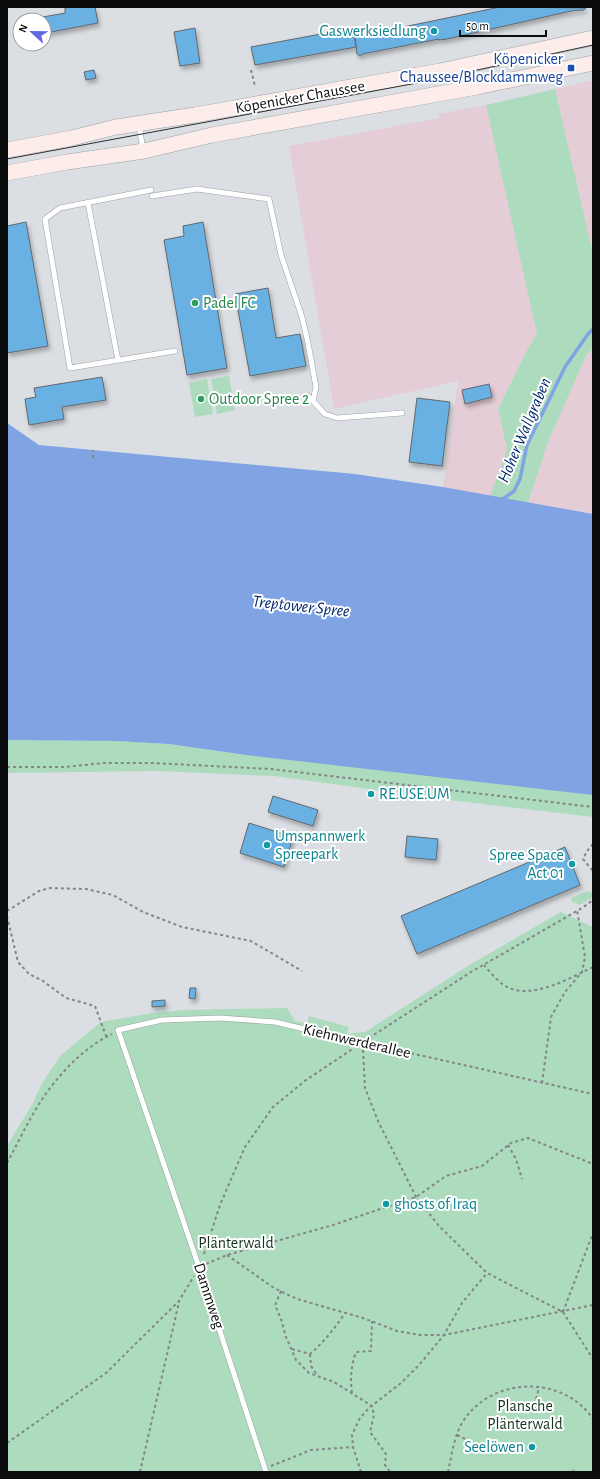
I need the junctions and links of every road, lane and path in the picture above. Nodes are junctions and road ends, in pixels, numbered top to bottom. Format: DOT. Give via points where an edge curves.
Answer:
graph roads {
  1 [pos="593,38"];
  2 [pos="593,63"];
  3 [pos="251,70"];
  4 [pos="255,86"];
  5 [pos="138,123"];
  6 [pos="7,150"];
  7 [pos="144,151"];
  8 [pos="7,173"];
  9 [pos="88,203"];
  10 [pos="175,351"];
  11 [pos="118,360"];
  12 [pos="308,396"];
  13 [pos="313,400"];
  14 [pos="402,413"];
  15 [pos="93,450"];
  16 [pos="93,458"];
  17 [pos="7,767"];
  18 [pos="593,807"];
  19 [pos="593,844"];
  20 [pos="593,871"];
  21 [pos="593,900"];
  22 [pos="577,910"];
  23 [pos="7,911"];
  24 [pos="7,916"];
  25 [pos="484,964"];
  26 [pos="593,967"];
  27 [pos="302,971"];
  28 [pos="582,972"];
  29 [pos="118,1030"];
  30 [pos="106,1036"];
  31 [pos="363,1043"];
  32 [pos="542,1083"];
  33 [pos="593,1094"];
  34 [pos="508,1146"];
  35 [pos="7,1163"];
  36 [pos="593,1164"];
  37 [pos="522,1180"];
  38 [pos="416,1197"];
  39 [pos="593,1233"];
  40 [pos="227,1255"];
  41 [pos="199,1267"];
  42 [pos="487,1273"];
  43 [pos="281,1291"];
  44 [pos="179,1301"];
  45 [pos="593,1305"];
  46 [pos="345,1312"];
  47 [pos="562,1312"];
  48 [pos="372,1321"];
  49 [pos="444,1335"];
  50 [pos="292,1349"];
  51 [pos="310,1354"];
  52 [pos="593,1359"];
  53 [pos="317,1376"];
  54 [pos="538,1388"];
  55 [pos="352,1393"];
  56 [pos="536,1398"];
  57 [pos="372,1406"];
  58 [pos="593,1419"];
  59 [pos="457,1435"];
  60 [pos="7,1443"];
  61 [pos="353,1447"];
  62 [pos="487,1449"];
  63 [pos="265,1470"];
  64 [pos="140,1472"];
  65 [pos="361,1472"];
  66 [pos="390,1472"];
  67 [pos="448,1472"];
  1 -- 5 [label="main road, Köpenicker Chaussee" via="440,71 195,116"];
  2 -- 7 [label="main road, Köpenicker Chaussee" via="477,87 212,135"];
  3 -- 4 [label="path"];
  5 -- 6 [label="main road, Köpenicker Chaussee"];
  5 -- 7 [label="lane"];
  7 -- 8 [label="main road, Köpenicker Chaussee"];
  9 -- 11 [label="lane"];
  9 -- 11 [label="lane" via="60,208 44,219 70,368"];
  9 -- 13 [label="lane" via="197,189 269,199 281,255 308,343 316,387"];
  10 -- 11 [label="lane"];
  12 -- 13 [label="lane"];
  13 -- 14 [label="lane" via="325,414 337,418"];
  15 -- 16 [label="path"];
  17 -- 18 [label="path" via="152,763 272,769"];
  19 -- 20 [label="path" via="583,859"];
  21 -- 22 [label="path"];
  22 -- 25 [label="path"];
  22 -- 28 [label="path" via="585,957"];
  23 -- 27 [label="path" via="39,891 50,888 86,889 113,895 143,912 182,927 251,941"];
  24 -- 30 [label="path" via="18,962 29,974 66,998 95,1006"];
  25 -- 28 [label="path" via="507,987 527,992 559,983"];
  25 -- 31 [label="path"];
  26 -- 28 [label="path"];
  28 -- 32 [label="path" via="565,992 551,1017"];
  29 -- 30 [label="path"];
  29 -- 31 [label="lane, Kiehnwerderallee" via="162,1020 220,1018 275,1022"];
  29 -- 41 [label="lane, Dammweg"];
  30 -- 35 [label="path" via="65,1070 41,1101"];
  31 -- 32 [label="path, Kiehnwerderallee"];
  31 -- 38 [label="path" via="365,1088 378,1121"];
  31 -- 41 [label="path" via="306,1080 273,1107 245,1147 220,1205"];
  32 -- 33 [label="path, Kiehnwerderallee"];
  34 -- 36 [label="path" via="528,1138"];
  34 -- 37 [label="path" via="516,1159"];
  34 -- 38 [label="path" via="482,1166 446,1176"];
  38 -- 40 [label="path" via="333,1225"];
  38 -- 42 [label="path" via="439,1226"];
  39 -- 47 [label="path"];
  40 -- 41 [label="path"];
  40 -- 43 [label="path"];
  41 -- 44 [label="path"];
  41 -- 63 [label="lane, Dammweg"];
  42 -- 47 [label="path"];
  42 -- 49 [label="path" via="462,1303"];
  43 -- 46 [label="path" via="297,1299"];
  43 -- 50 [label="path" via="275,1305"];
  44 -- 60 [label="path" via="106,1373"];
  44 -- 64 [label="path"];
  45 -- 47 [label="path"];
  46 -- 48 [label="path"];
  46 -- 51 [label="path" via="336,1327"];
  47 -- 49 [label="path"];
  47 -- 52 [label="path"];
  48 -- 49 [label="path" via="412,1334"];
  48 -- 55 [label="path" via="371,1350 356,1352 351,1364"];
  49 -- 57 [label="path" via="415,1370"];
  50 -- 51 [label="path"];
  50 -- 53 [label="path" via="296,1360 309,1373"];
  51 -- 53 [label="path"];
  53 -- 55 [label="path" via="334,1382"];
  54 -- 56 [label="path"];
  54 -- 58 [label="path" via="570,1398"];
  54 -- 59 [label="path" via="505,1389 494,1394 466,1418"];
  55 -- 57 [label="path"];
  57 -- 61 [label="path" via="357,1424 352,1435"];
  57 -- 66 [label="path" via="374,1416 370,1432 386,1454 385,1465"];
  59 -- 62 [label="path"];
  59 -- 67 [label="path"];
  61 -- 63 [label="path" via="310,1450"];
  61 -- 65 [label="path"];
}
